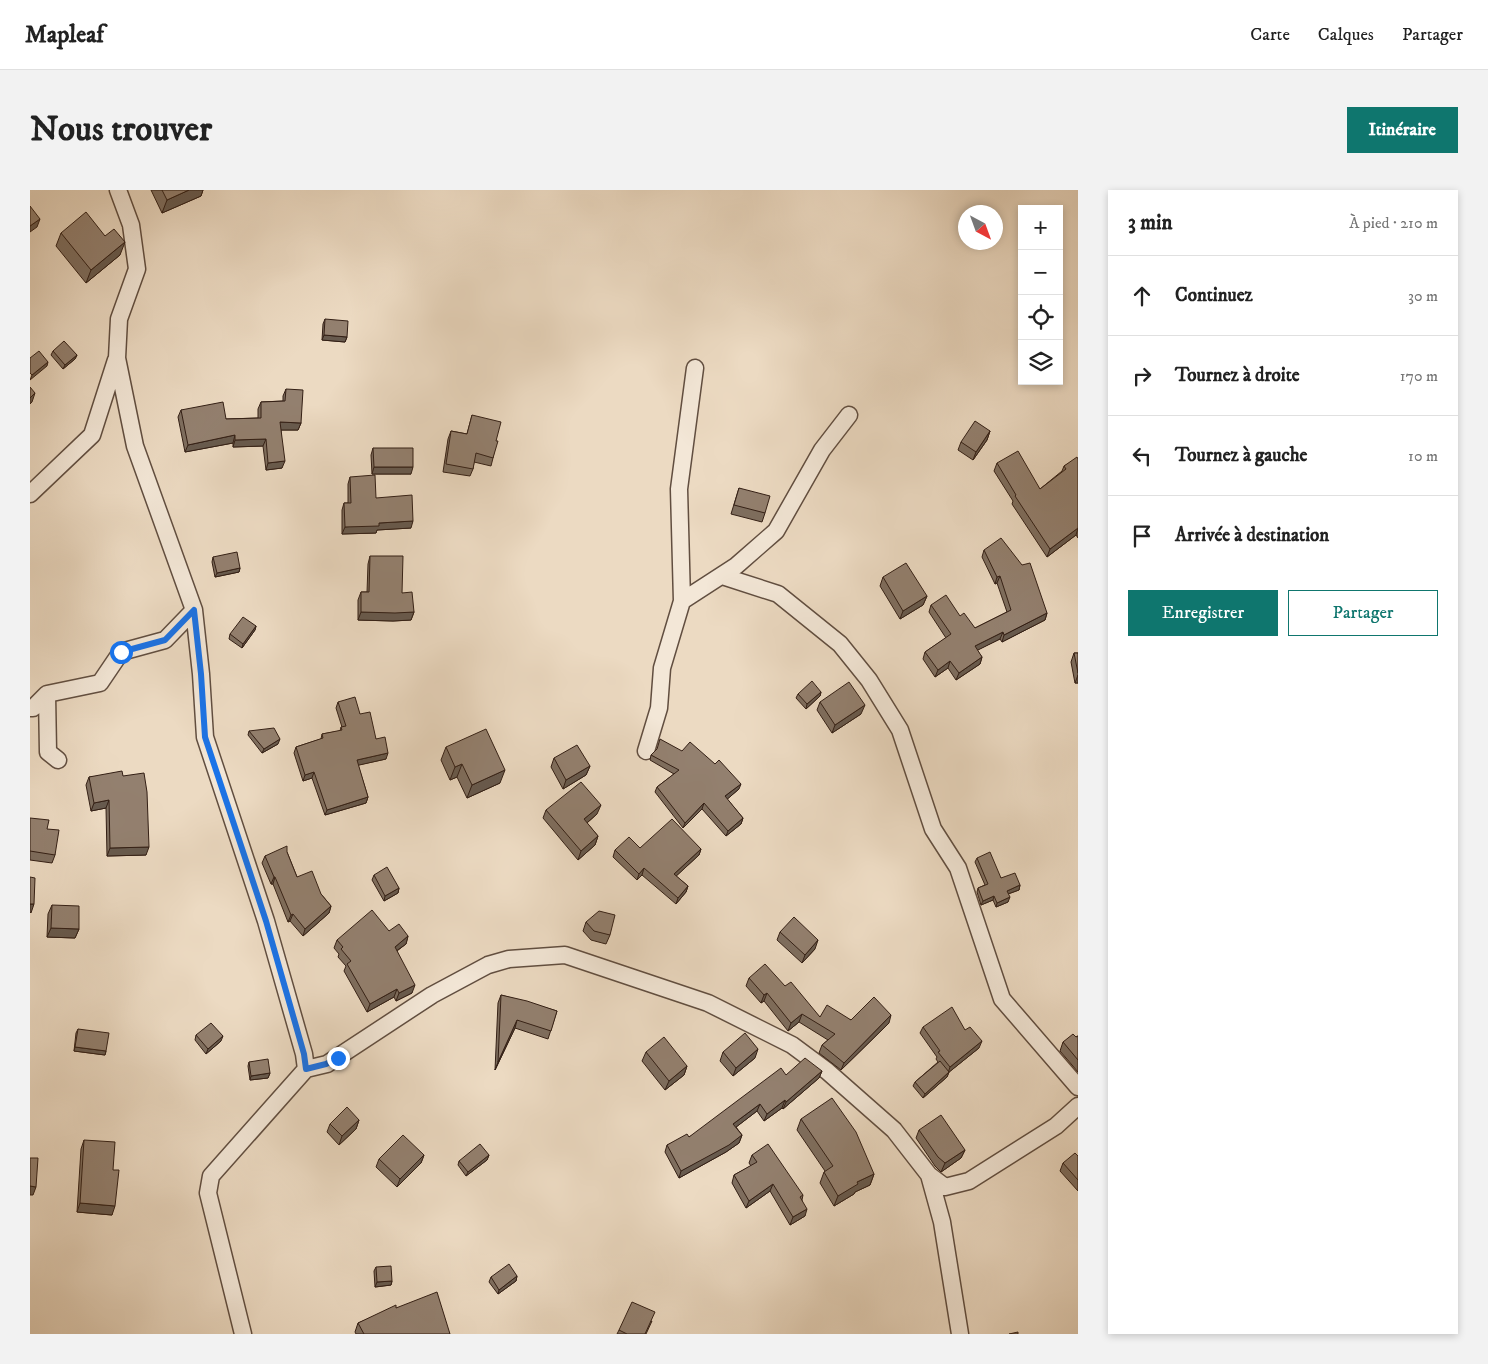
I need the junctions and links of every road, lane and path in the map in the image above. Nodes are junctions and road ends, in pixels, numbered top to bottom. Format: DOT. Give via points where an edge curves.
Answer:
graph roads {
  1 [pos="118,190"];
  2 [pos="117,358"];
  3 [pos="695,368"];
  4 [pos="849,415"];
  5 [pos="30,494"];
  6 [pos="722,576"];
  7 [pos="682,601"];
  8 [pos="194,610"];
  9 [pos="47,694"];
  10 [pos="30,708"];
  11 [pos="646,752"];
  12 [pos="58,760"];
  13 [pos="306,1069"];
  14 [pos="1078,1088"];
  15 [pos="1078,1106"];
  16 [pos="929,1175"];
  17 [pos="243,1334"];
  18 [pos="960,1334"];
  1 -- 2 [label="street" via="130,225 137,269 119,319"];
  2 -- 5 [label="street" via="92,435"];
  2 -- 8 [label="street" via="135,446"];
  3 -- 7 [label="street" via="679,489"];
  4 -- 6 [label="street" via="822,450 776,531"];
  6 -- 7 [label="street"];
  6 -- 14 [label="street" via="778,594 840,644 869,680 900,730 933,829 958,868 1002,999"];
  7 -- 11 [label="street" via="662,668 659,708"];
  8 -- 9 [label="street" via="165,640 121,652 100,683"];
  8 -- 13 [label="street" via="205,737 266,921"];
  9 -- 10 [label="street"];
  9 -- 12 [label="street" via="48,752"];
  13 -- 16 [label="street" via="338,1058 432,995 488,965 508,959 565,955 708,1003 792,1045 894,1130"];
  13 -- 17 [label="street" via="211,1176 208,1193"];
  15 -- 16 [label="street" via="1056,1126 970,1181 945,1187"];
  16 -- 18 [label="street" via="942,1222"];
}
